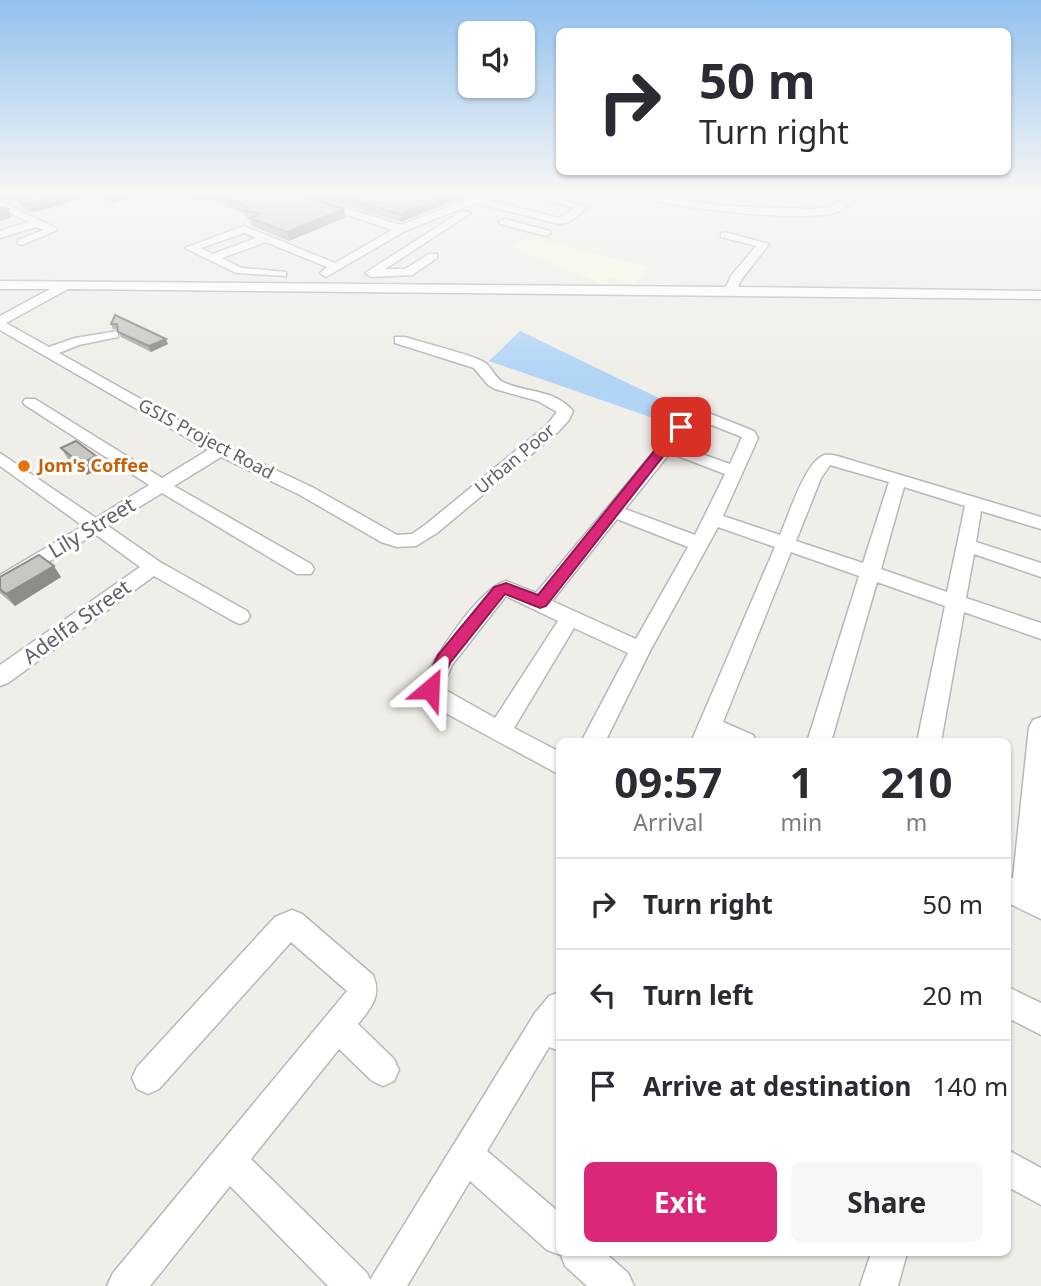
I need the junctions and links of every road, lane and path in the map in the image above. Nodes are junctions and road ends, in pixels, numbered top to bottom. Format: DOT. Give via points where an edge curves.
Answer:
graph roads {
  1 [pos="199,252"];
  2 [pos="228,252"];
  3 [pos="274,252"];
  4 [pos="290,252"];
  5 [pos="361,252"];
  6 [pos="397,252"];
  7 [pos="757,252"];
  8 [pos="433,257"];
  9 [pos="212,258"];
  10 [pos="298,262"];
  11 [pos="234,268"];
  12 [pos="327,272"];
  13 [pos="273,273"];
  14 [pos="360,273"];
  15 [pos="0,285"];
  16 [pos="68,285"];
  17 [pos="302,287"];
  18 [pos="731,291"];
  19 [pos="1041,295"];
  20 [pos="0,323"];
  21 [pos="113,334"];
  22 [pos="400,340"];
  23 [pos="49,352"];
  24 [pos="30,402"];
  25 [pos="665,446"];
  26 [pos="220,450"];
  27 [pos="0,458"];
  28 [pos="735,472"];
  29 [pos="898,479"];
  30 [pos="162,486"];
  31 [pos="974,503"];
  32 [pos="613,511"];
  33 [pos="713,519"];
  34 [pos="1041,523"];
  35 [pos="94,526"];
  36 [pos="416,540"];
  37 [pos="699,544"];
  38 [pos="787,544"];
  39 [pos="966,545"];
  40 [pos="153,567"];
  41 [pos="304,569"];
  42 [pos="1041,570"];
  43 [pos="872,571"];
  44 [pos="0,584"];
  45 [pos="540,602"];
  46 [pos="954,602"];
  47 [pos="240,616"];
  48 [pos="569,618"];
  49 [pos="1041,631"];
  50 [pos="640,650"];
  51 [pos="0,677"];
  52 [pos="1041,727"];
  53 [pos="499,731"];
  54 [pos="707,735"];
  55 [pos="595,738"];
  56 [pos="820,738"];
  57 [pos="930,738"];
  58 [pos="556,762"];
  59 [pos="1025,897"];
  60 [pos="1011,1004"];
  61 [pos="1041,1020"];
  62 [pos="555,1022"];
  63 [pos="338,1027"];
  64 [pos="383,1070"];
  65 [pos="148,1078"];
  66 [pos="465,1154"];
  67 [pos="228,1160"];
  68 [pos="1011,1169"];
  69 [pos="1041,1188"];
  70 [pos="556,1234"];
  71 [pos="581,1256"];
  72 [pos="888,1256"];
  73 [pos="126,1286"];
  74 [pos="354,1286"];
  75 [pos="386,1286"];
  76 [pos="615,1286"];
  77 [pos="879,1286"];
  1 -- 9 [label="street"];
  2 -- 9 [label="street"];
  3 -- 11 [label="street"];
  4 -- 10 [label="street"];
  5 -- 12 [label="street"];
  6 -- 14 [label="street"];
  7 -- 18 [label="street"];
  8 -- 14 [label="street" via="408,273"];
  9 -- 11 [label="street"];
  10 -- 12 [label="street"];
  10 -- 13 [label="street"];
  11 -- 13 [label="street"];
  12 -- 13 [label="street"];
  12 -- 14 [label="street"];
  12 -- 17 [label="street"];
  15 -- 16 [label="street"];
  16 -- 17 [label="street"];
  16 -- 20 [label="street, GSIS Project Road"];
  17 -- 18 [label="street"];
  18 -- 19 [label="street"];
  20 -- 23 [label="street, GSIS Project Road"];
  21 -- 23 [label="street"];
  22 -- 36 [label="street, Urban Poor" via="479,365 500,386 550,401 565,411 552,429"];
  23 -- 26 [label="street, GSIS Project Road"];
  24 -- 30 [label="street"];
  25 -- 28 [label="street"];
  25 -- 28 [label="street" via="694,417 728,425 750,438"];
  25 -- 32 [label="street"];
  26 -- 30 [label="street, Lily Street"];
  26 -- 36 [label="street, GSIS Project Road" via="317,497 387,538"];
  27 -- 35 [label="street"];
  28 -- 33 [label="street"];
  29 -- 31 [label="street"];
  29 -- 38 [label="street" via="825,460 813,477"];
  29 -- 43 [label="street"];
  30 -- 35 [label="street, Lily Street"];
  30 -- 41 [label="street"];
  31 -- 34 [label="street"];
  31 -- 39 [label="street"];
  32 -- 37 [label="street"];
  32 -- 45 [label="street"];
  33 -- 37 [label="street"];
  33 -- 38 [label="street"];
  35 -- 40 [label="street"];
  35 -- 44 [label="street, Lily Street"];
  37 -- 50 [label="street"];
  38 -- 43 [label="street"];
  38 -- 54 [label="street"];
  39 -- 42 [label="street"];
  39 -- 46 [label="street"];
  40 -- 47 [label="street"];
  40 -- 51 [label="street, Adelfa Street"];
  43 -- 46 [label="street"];
  43 -- 56 [label="street"];
  45 -- 48 [label="street"];
  45 -- 53 [label="street" via="512,589 499,591 432,682 430,689 437,698"];
  46 -- 49 [label="street"];
  46 -- 57 [label="street"];
  48 -- 50 [label="street"];
  48 -- 53 [label="street"];
  50 -- 55 [label="street"];
  52 -- 59 [label="street"];
  53 -- 58 [label="street"];
  60 -- 61 [label="street"];
  62 -- 66 [label="street"];
  63 -- 64 [label="street"];
  63 -- 65 [label="street" via="362,996 363,985 292,924"];
  63 -- 67 [label="street"];
  66 -- 70 [label="street"];
  66 -- 75 [label="street"];
  67 -- 73 [label="street"];
  67 -- 74 [label="street"];
  68 -- 69 [label="street"];
  71 -- 76 [label="street"];
  72 -- 77 [label="street"];
}
